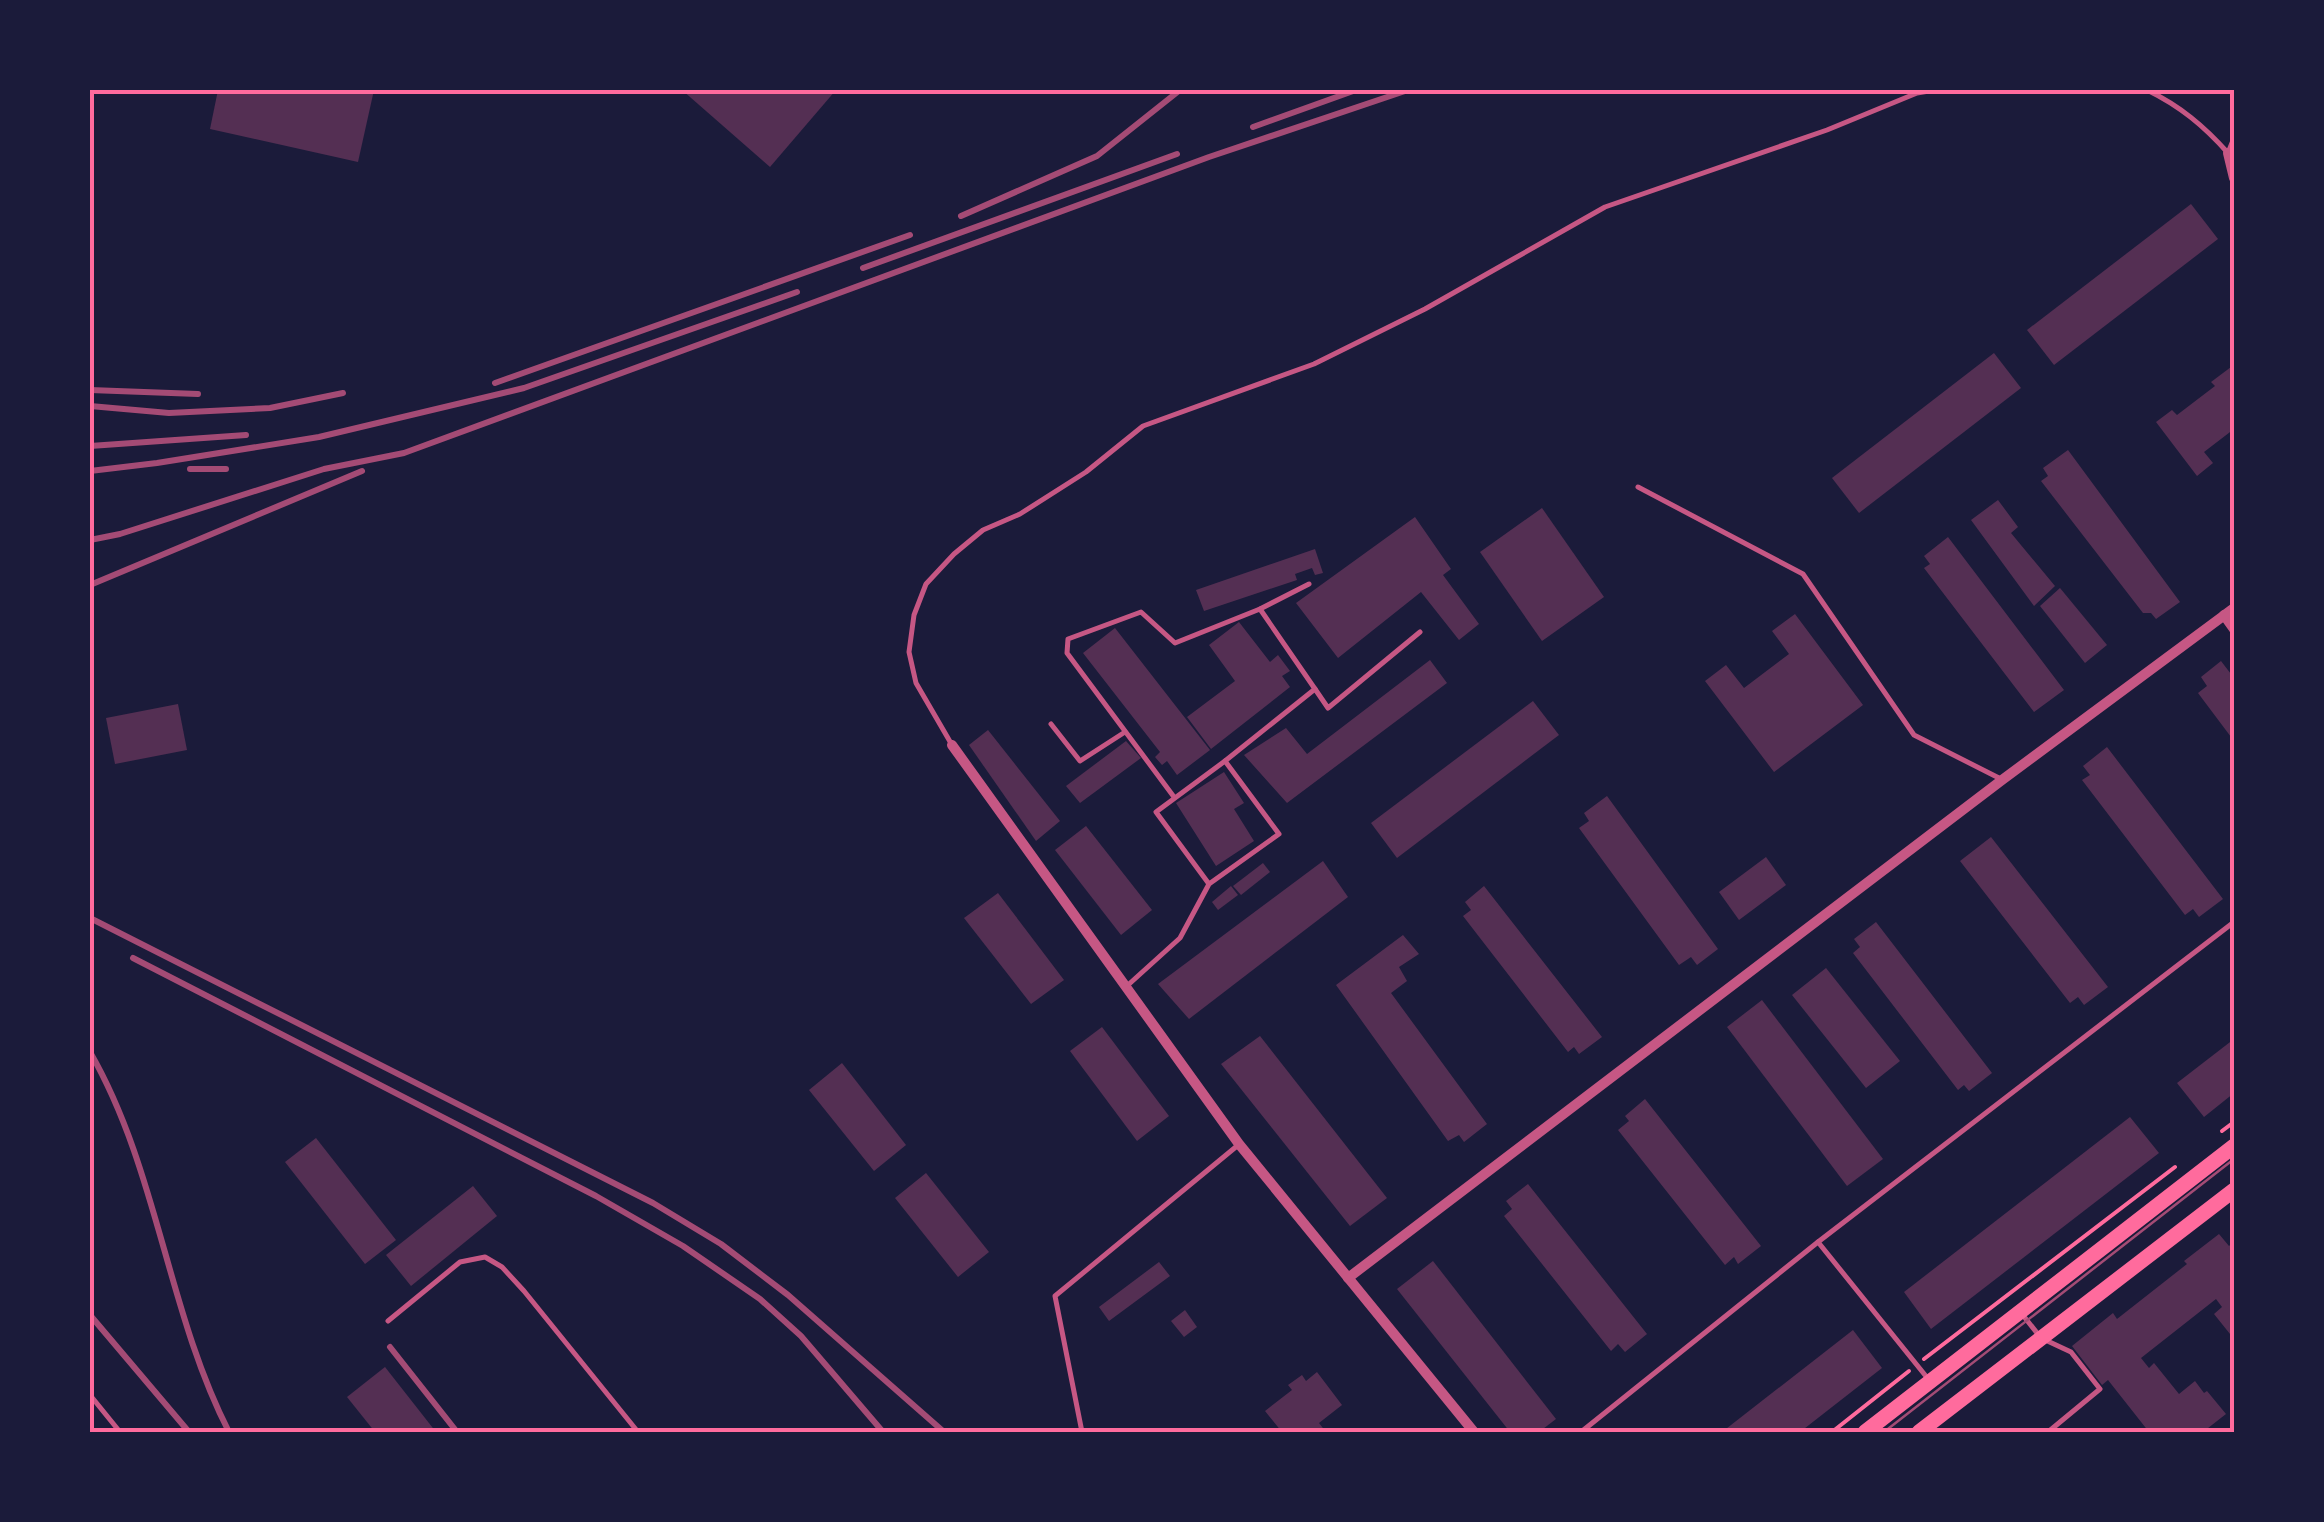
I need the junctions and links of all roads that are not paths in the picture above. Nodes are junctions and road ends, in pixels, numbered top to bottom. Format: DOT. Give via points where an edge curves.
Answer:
graph roads {
  1 [pos="1935,90"];
  2 [pos="2148,90"];
  3 [pos="2234,138"];
  4 [pos="2228,154"];
  5 [pos="2234,178"];
  6 [pos="1638,486"];
  7 [pos="1309,584"];
  8 [pos="1260,608"];
  9 [pos="2234,608"];
  10 [pos="2224,615"];
  11 [pos="2234,629"];
  12 [pos="1420,632"];
  13 [pos="1315,689"];
  14 [pos="1050,724"];
  15 [pos="1125,732"];
  16 [pos="952,745"];
  17 [pos="1225,761"];
  18 [pos="2002,780"];
  19 [pos="1174,798"];
  20 [pos="1210,884"];
  21 [pos="2234,922"];
  22 [pos="1126,987"];
  23 [pos="1239,1144"];
  24 [pos="2234,1146"];
  25 [pos="2234,1190"];
  26 [pos="1818,1242"];
  27 [pos="1348,1278"];
  28 [pos="2020,1312"];
  29 [pos="388,1321"];
  30 [pos="2041,1338"];
  31 [pos="1930,1382"];
  32 [pos="90,1395"];
  33 [pos="120,1432"];
  34 [pos="638,1432"];
  35 [pos="1082,1432"];
  36 [pos="1474,1432"];
  37 [pos="1582,1432"];
  38 [pos="1865,1432"];
  39 [pos="1919,1432"];
  40 [pos="2048,1432"];
  1 -- 16 [label="lane" via="1605,207 1314,364 1143,426 1086,472 984,530 926,584 908,652 916,682"];
  2 -- 4 [label="lane" via="2176,104"];
  3 -- 4 [label="lane"];
  4 -- 5 [label="street"];
  6 -- 18 [label="lane" via="1803,574 1914,735"];
  7 -- 8 [label="lane"];
  8 -- 13 [label="lane"];
  8 -- 15 [label="lane" via="1176,643 1142,612 1068,638 1068,653"];
  9 -- 10 [label="street"];
  10 -- 11 [label="street"];
  10 -- 18 [label="street"];
  12 -- 13 [label="lane" via="1328,708"];
  13 -- 17 [label="lane"];
  14 -- 15 [label="lane" via="1080,761"];
  15 -- 19 [label="lane"];
  16 -- 22 [label="street"];
  17 -- 19 [label="lane"];
  17 -- 20 [label="lane" via="1279,834"];
  18 -- 27 [label="street"];
  19 -- 20 [label="lane" via="1156,812"];
  20 -- 22 [label="lane" via="1180,938"];
  21 -- 26 [label="lane"];
  22 -- 23 [label="street"];
  23 -- 27 [label="street"];
  23 -- 35 [label="lane" via="1056,1296"];
  24 -- 28 [label="main road"];
  25 -- 30 [label="main road"];
  26 -- 31 [label="lane"];
  26 -- 37 [label="lane"];
  27 -- 36 [label="street"];
  28 -- 30 [label="lane"];
  28 -- 31 [label="main road"];
  29 -- 34 [label="lane" via="460,1262 485,1257 524,1291"];
  30 -- 39 [label="main road"];
  30 -- 40 [label="lane" via="2071,1352 2100,1389"];
  31 -- 38 [label="main road"];
  32 -- 33 [label="lane"];
}
